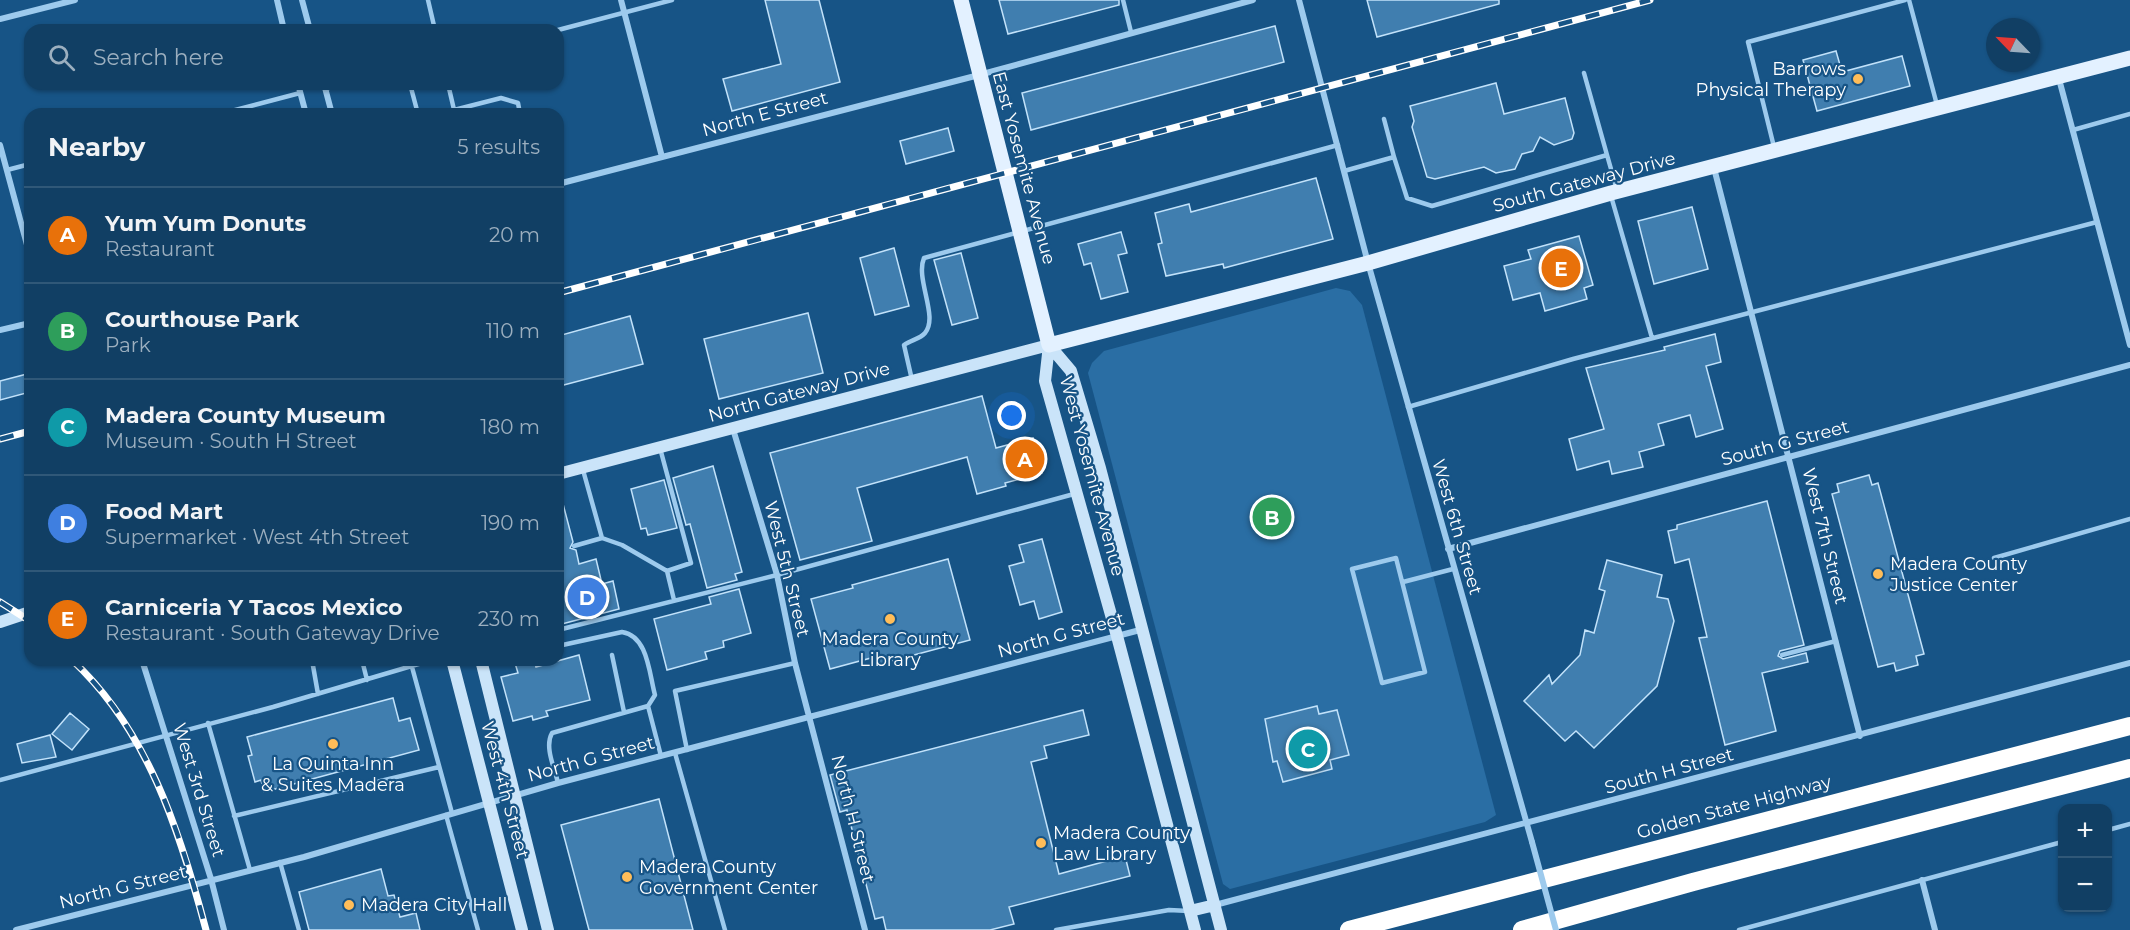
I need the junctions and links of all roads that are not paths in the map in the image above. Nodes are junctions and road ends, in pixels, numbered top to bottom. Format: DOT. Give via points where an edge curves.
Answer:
graph roads {
  1 [pos="75,0"];
  2 [pos="277,0"];
  3 [pos="302,0"];
  4 [pos="428,0"];
  5 [pos="621,0"];
  6 [pos="672,0"];
  7 [pos="961,0"];
  8 [pos="1123,0"];
  9 [pos="1253,0"];
  10 [pos="1299,0"];
  11 [pos="1907,0"];
  12 [pos="625,13"];
  13 [pos="0,20"];
  14 [pos="283,24"];
  15 [pos="308,24"];
  16 [pos="434,24"];
  17 [pos="564,28"];
  18 [pos="1131,32"];
  19 [pos="2130,58"];
  20 [pos="1584,73"];
  21 [pos="979,75"];
  22 [pos="2059,78"];
  23 [pos="299,90"];
  24 [pos="326,90"];
  25 [pos="412,90"];
  26 [pos="450,90"];
  27 [pos="300,93"];
  28 [pos="243,108"];
  29 [pos="304,108"];
  30 [pos="330,108"];
  31 [pos="416,108"];
  32 [pos="454,108"];
  33 [pos="471,108"];
  34 [pos="519,108"];
  35 [pos="1938,110"];
  36 [pos="2130,114"];
  37 [pos="1384,119"];
  38 [pos="2073,130"];
  39 [pos="0,145"];
  40 [pos="1338,145"];
  41 [pos="1775,152"];
  42 [pos="1607,155"];
  43 [pos="662,157"];
  44 [pos="1394,157"];
  45 [pos="24,167"];
  46 [pos="1714,168"];
  47 [pos="1344,171"];
  48 [pos="8,174"];
  49 [pos="0,179"];
  50 [pos="564,182"];
  51 [pos="1614,193"];
  52 [pos="2097,222"];
  53 [pos="1020,230"];
  54 [pos="24,234"];
  55 [pos="1368,262"];
  56 [pos="1751,312"];
  57 [pos="24,324"];
  58 [pos="0,330"];
  59 [pos="1652,338"];
  60 [pos="1049,345"];
  61 [pos="2130,345"];
  62 [pos="2130,365"];
  63 [pos="912,380"];
  64 [pos="1408,407"];
  65 [pos="734,429"];
  66 [pos="660,448"];
  67 [pos="1790,457"];
  68 [pos="582,468"];
  69 [pos="564,472"];
  70 [pos="1077,493"];
  71 [pos="2130,519"];
  72 [pos="602,538"];
  73 [pos="574,546"];
  74 [pos="1448,549"];
  75 [pos="1994,558"];
  76 [pos="1453,569"];
  77 [pos="667,571"];
  78 [pos="777,574"];
  79 [pos="1402,582"];
  80 [pos="674,600"];
  81 [pos="24,614"];
  82 [pos="0,622"];
  83 [pos="564,628"];
  84 [pos="1140,630"];
  85 [pos="1117,636"];
  86 [pos="1836,641"];
  87 [pos="564,645"];
  88 [pos="612,656"];
  89 [pos="1782,656"];
  90 [pos="795,663"];
  91 [pos="2130,663"];
  92 [pos="144,666"];
  93 [pos="313,666"];
  94 [pos="364,666"];
  95 [pos="415,666"];
  96 [pos="454,666"];
  97 [pos="482,666"];
  98 [pos="412,667"];
  99 [pos="367,680"];
  100 [pos="318,694"];
  101 [pos="648,705"];
  102 [pos="624,712"];
  103 [pos="810,716"];
  104 [pos="208,723"];
  105 [pos="2130,726"];
  106 [pos="165,733"];
  107 [pos="1860,736"];
  108 [pos="687,750"];
  109 [pos="675,753"];
  110 [pos="661,756"];
  111 [pos="439,767"];
  112 [pos="2130,768"];
  113 [pos="0,780"];
  114 [pos="558,783"];
  115 [pos="513,796"];
  116 [pos="490,803"];
  117 [pos="449,814"];
  118 [pos="234,816"];
  119 [pos="1527,824"];
  120 [pos="2130,824"];
  121 [pos="2112,829"];
  122 [pos="2058,843"];
  123 [pos="280,862"];
  124 [pos="250,870"];
  125 [pos="211,879"];
  126 [pos="1922,880"];
  127 [pos="1215,905"];
  128 [pos="1190,911"];
  129 [pos="16,930"];
  130 [pos="224,930"];
  131 [pos="299,930"];
  132 [pos="478,930"];
  133 [pos="522,930"];
  134 [pos="548,930"];
  135 [pos="725,930"];
  136 [pos="865,930"];
  137 [pos="1056,930"];
  138 [pos="1195,930"];
  139 [pos="1221,930"];
  140 [pos="1349,930"];
  141 [pos="1522,930"];
  142 [pos="1556,930"];
  143 [pos="1739,930"];
  144 [pos="1935,930"];
  1 -- 13 [label="street"];
  2 -- 14 [label="street"];
  3 -- 15 [label="street"];
  4 -- 16 [label="lane"];
  5 -- 12 [label="street"];
  6 -- 12 [label="lane"];
  7 -- 21 [label="main road, East Yosemite Avenue"];
  8 -- 18 [label="lane"];
  9 -- 18 [label="street, North E Street"];
  10 -- 40 [label="street, West 6th Street"];
  11 -- 35 [label="lane"];
  11 -- 41 [label="lane" via="1748,42"];
  12 -- 17 [label="lane"];
  12 -- 43 [label="street"];
  18 -- 21 [label="street, North E Street"];
  19 -- 22 [label="main road, South Gateway Drive"];
  20 -- 42 [label="lane"];
  21 -- 43 [label="street, North E Street"];
  21 -- 53 [label="main road, East Yosemite Avenue"];
  22 -- 35 [label="main road, South Gateway Drive"];
  22 -- 38 [label="street"];
  23 -- 27 [label="street"];
  24 -- 30 [label="street"];
  25 -- 31 [label="lane"];
  26 -- 32 [label="lane"];
  27 -- 28 [label="lane"];
  27 -- 29 [label="street"];
  33 -- 34 [label="lane" via="507,99 518,103"];
  35 -- 41 [label="main road, South Gateway Drive"];
  36 -- 38 [label="lane"];
  37 -- 44 [label="lane"];
  38 -- 52 [label="street"];
  39 -- 48 [label="street"];
  40 -- 47 [label="street, West 6th Street"];
  40 -- 53 [label="lane"];
  41 -- 46 [label="main road, South Gateway Drive"];
  42 -- 44 [label="lane" via="1432,206 1407,198"];
  42 -- 51 [label="lane"];
  43 -- 50 [label="street, North E Street"];
  44 -- 47 [label="lane"];
  45 -- 48 [label="lane"];
  46 -- 51 [label="main road, South Gateway Drive"];
  46 -- 56 [label="street, West 7th Street"];
  47 -- 55 [label="street, West 6th Street"];
  48 -- 49 [label="lane"];
  48 -- 54 [label="street"];
  51 -- 55 [label="main road, South Gateway Drive"];
  51 -- 59 [label="lane"];
  52 -- 56 [label="lane"];
  52 -- 61 [label="street"];
  53 -- 60 [label="main road, East Yosemite Avenue"];
  53 -- 63 [label="lane" via="924,258 921,272 930,323 925,332 904,345"];
  55 -- 60 [label="main road, South Gateway Drive"];
  55 -- 64 [label="street, West 6th Street"];
  56 -- 59 [label="lane"];
  56 -- 67 [label="street, West 7th Street"];
  57 -- 58 [label="street"];
  59 -- 64 [label="lane"];
  60 -- 63 [label="main road, North Gateway Drive"];
  60 -- 70 [label="main road, West Yosemite Avenue" via="1045,381"];
  60 -- 84 [label="main road, West Yosemite Avenue" via="1071,370"];
  62 -- 67 [label="street, South G Street"];
  63 -- 65 [label="main road, North Gateway Drive"];
  64 -- 74 [label="street, West 6th Street"];
  65 -- 66 [label="main road, North Gateway Drive"];
  65 -- 78 [label="street, West 5th Street"];
  66 -- 68 [label="main road, North Gateway Drive"];
  66 -- 77 [label="lane" via="691,563"];
  67 -- 74 [label="street, South G Street"];
  67 -- 86 [label="street, West 7th Street"];
  68 -- 69 [label="main road, North Gateway Drive"];
  68 -- 72 [label="lane"];
  70 -- 78 [label="lane"];
  70 -- 85 [label="main road, West Yosemite Avenue"];
  71 -- 75 [label="lane"];
  72 -- 73 [label="lane"];
  72 -- 77 [label="lane"];
  74 -- 76 [label="street, West 6th Street"];
  76 -- 79 [label="lane"];
  76 -- 119 [label="street, West 6th Street"];
  77 -- 80 [label="lane"];
  78 -- 80 [label="lane"];
  78 -- 90 [label="street, West 5th Street"];
  79 -- 79 [label="lane" via="1396,558 1352,569 1382,683 1425,672"];
  80 -- 83 [label="lane"];
  81 -- 82 [label="main road"];
  84 -- 85 [label="street, North G Street"];
  84 -- 127 [label="main road, West Yosemite Avenue"];
  85 -- 103 [label="street, North G Street"];
  85 -- 128 [label="main road, West Yosemite Avenue"];
  86 -- 89 [label="lane"];
  86 -- 107 [label="street, West 7th Street"];
  87 -- 101 [label="lane" via="630,633 642,644 655,695"];
  88 -- 102 [label="lane"];
  90 -- 103 [label="street, West 5th Street"];
  90 -- 108 [label="lane" via="675,691"];
  91 -- 107 [label="street, South H Street"];
  92 -- 106 [label="street, West 3rd Street"];
  93 -- 100 [label="lane"];
  94 -- 99 [label="lane"];
  95 -- 98 [label="lane"];
  96 -- 116 [label="main road, West 4th Street"];
  97 -- 115 [label="main road, West 4th Street"];
  98 -- 99 [label="lane"];
  98 -- 111 [label="lane"];
  99 -- 100 [label="lane"];
  100 -- 104 [label="lane"];
  101 -- 102 [label="lane"];
  101 -- 110 [label="lane"];
  102 -- 114 [label="lane" via="552,733 549,749"];
  103 -- 108 [label="street, North G Street"];
  103 -- 136 [label="street, North H Street"];
  104 -- 106 [label="lane"];
  104 -- 118 [label="lane"];
  105 -- 140 [label="highway, Golden State Highway"];
  106 -- 113 [label="lane"];
  106 -- 125 [label="street, West 3rd Street"];
  107 -- 119 [label="street, South H Street"];
  108 -- 109 [label="street, North G Street"];
  109 -- 110 [label="street, North G Street"];
  109 -- 135 [label="lane"];
  110 -- 114 [label="street, North G Street"];
  111 -- 117 [label="lane"];
  111 -- 118 [label="lane"];
  112 -- 141 [label="highway"];
  114 -- 115 [label="street, North G Street"];
  115 -- 116 [label="street, North G Street"];
  115 -- 134 [label="main road, West 4th Street"];
  116 -- 117 [label="street, North G Street"];
  116 -- 133 [label="main road, West 4th Street"];
  117 -- 123 [label="street, North G Street"];
  117 -- 132 [label="lane"];
  118 -- 124 [label="lane"];
  119 -- 127 [label="street, South H Street"];
  119 -- 142 [label="street, West 6th Street, bridge"];
  120 -- 121 [label="lane"];
  122 -- 126 [label="lane"];
  123 -- 124 [label="street, North G Street"];
  123 -- 131 [label="lane"];
  124 -- 125 [label="street, North G Street"];
  125 -- 129 [label="street, North G Street"];
  125 -- 130 [label="street, West 3rd Street"];
  126 -- 143 [label="lane"];
  126 -- 144 [label="street"];
  127 -- 128 [label="main road"];
  127 -- 139 [label="main road, West Yosemite Avenue"];
  128 -- 137 [label="lane" via="1169,910"];
  128 -- 138 [label="main road, West Yosemite Avenue"];
}
